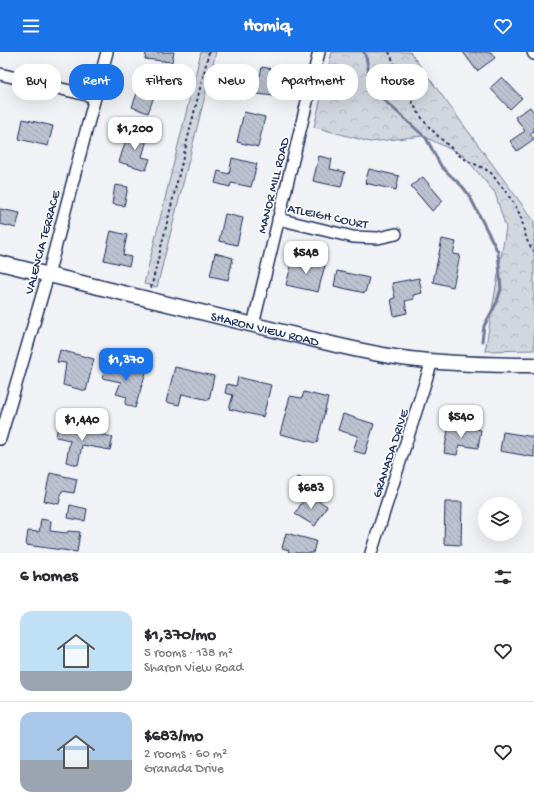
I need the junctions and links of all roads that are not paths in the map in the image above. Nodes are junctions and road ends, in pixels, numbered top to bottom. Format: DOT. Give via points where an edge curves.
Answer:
graph roads {
  1 [pos="107,52"];
  2 [pos="319,52"];
  3 [pos="104,64"];
  4 [pos="0,74"];
  5 [pos="69,91"];
  6 [pos="94,100"];
  7 [pos="278,219"];
  8 [pos="396,234"];
  9 [pos="0,263"];
  10 [pos="48,275"];
  11 [pos="252,325"];
  12 [pos="432,362"];
  13 [pos="534,365"];
  14 [pos="0,439"];
  15 [pos="371,553"];
  1 -- 3 [label="street, VALENCIA TERRACE"];
  2 -- 7 [label="street, MANOR MILL ROAD"];
  4 -- 5 [label="street"];
  6 -- 10 [label="street, VALENCIA TERRACE"];
  7 -- 8 [label="street, ATLEIGH COURT" via="353,237 378,238"];
  7 -- 11 [label="street, MANOR MILL ROAD"];
  9 -- 10 [label="street, SHARON VIEW ROAD"];
  10 -- 11 [label="street, SHARON VIEW ROAD"];
  10 -- 14 [label="street, VALENCIA TERRACE"];
  11 -- 12 [label="street, SHARON VIEW ROAD" via="382,355"];
  12 -- 13 [label="street, SHARON VIEW ROAD"];
  12 -- 15 [label="street, GRANADA DRIVE"];
}
